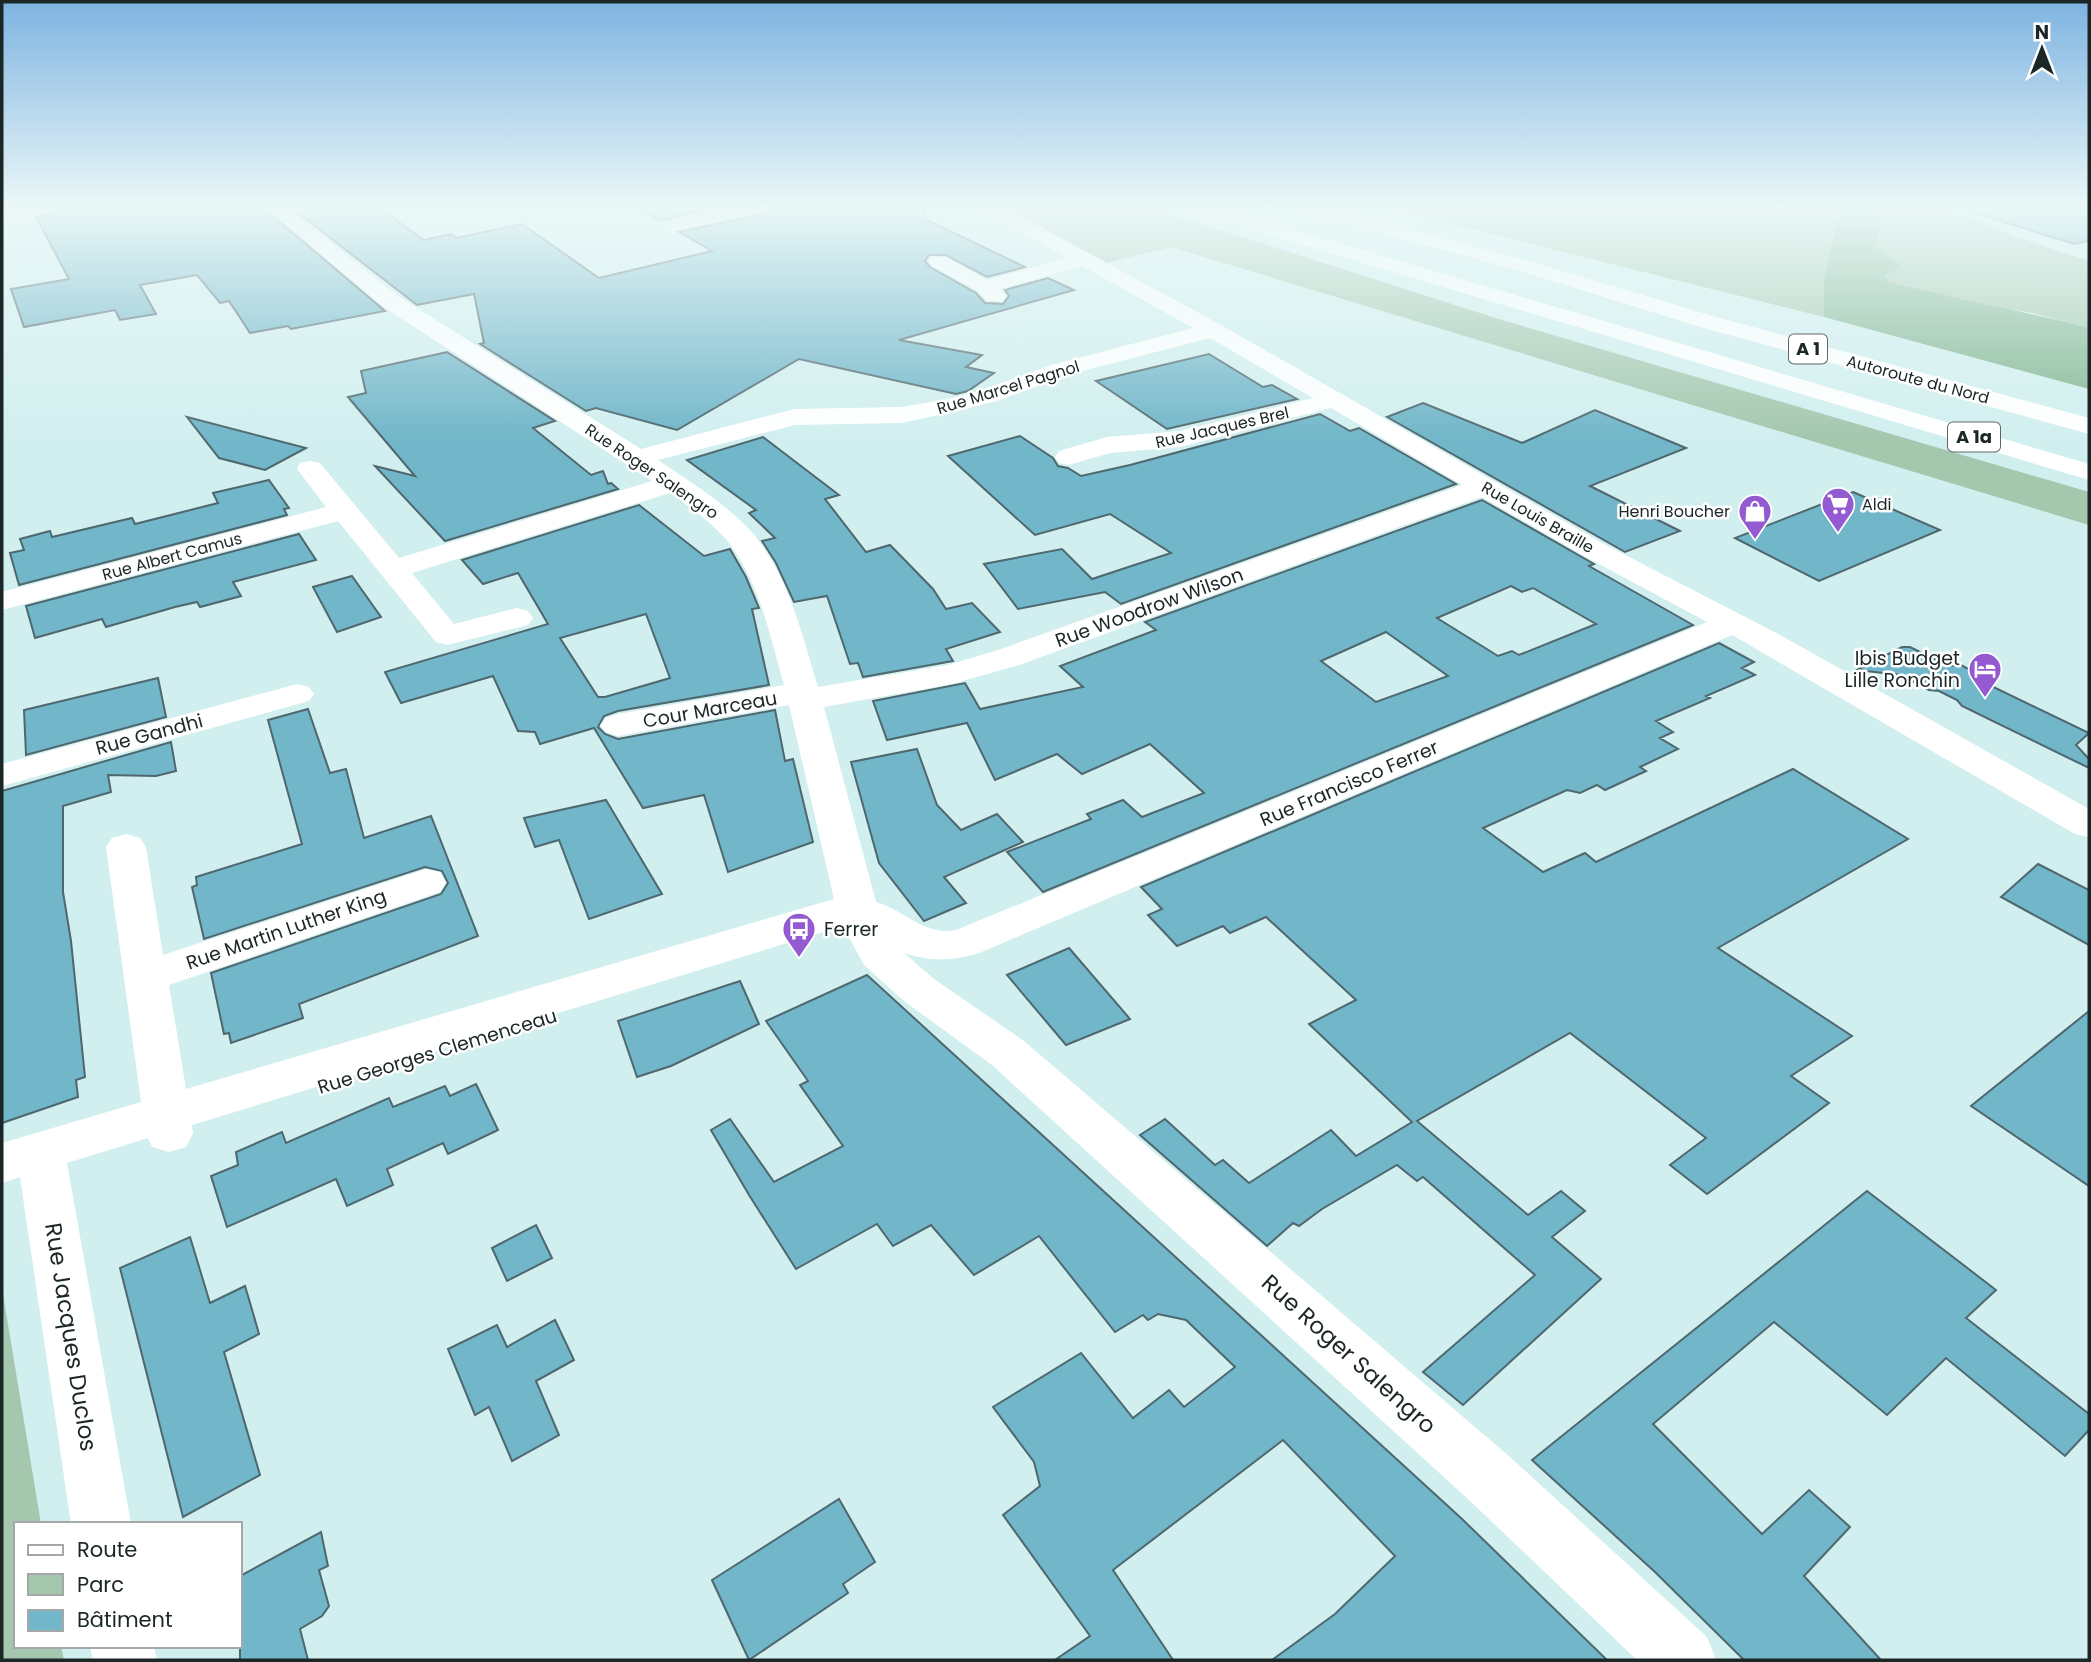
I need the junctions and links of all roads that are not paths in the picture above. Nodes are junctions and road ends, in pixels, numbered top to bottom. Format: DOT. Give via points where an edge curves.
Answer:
graph roads {
  1 [pos="369,284"];
  2 [pos="977,284"];
  3 [pos="1012,284"];
  4 [pos="1129,284"];
  5 [pos="1455,284"];
  6 [pos="1496,284"];
  7 [pos="1582,284"];
  8 [pos="1594,284"];
  9 [pos="1213,330"];
  10 [pos="1335,400"];
  11 [pos="1858,403"];
  12 [pos="2089,407"];
  13 [pos="2089,426"];
  14 [pos="2089,450"];
  15 [pos="1068,457"];
  16 [pos="637,458"];
  17 [pos="310,469"];
  18 [pos="2089,471"];
  19 [pos="2089,480"];
  20 [pos="674,483"];
  21 [pos="1484,487"];
  22 [pos="343,511"];
  23 [pos="393,569"];
  24 [pos="2,601"];
  25 [pos="517,618"];
  26 [pos="1733,623"];
  27 [pos="297,694"];
  28 [pos="804,696"];
  29 [pos="618,725"];
  30 [pos="2,775"];
  31 [pos="2089,825"];
  32 [pos="126,847"];
  33 [pos="426,882"];
  34 [pos="865,928"];
  35 [pos="964,943"];
  36 [pos="146,977"];
  37 [pos="1008,1053"];
  38 [pos="167,1123"];
  39 [pos="22,1167"];
  40 [pos="101,1522"];
  41 [pos="1684,1660"];
  1 -- 16 [label="main road, Rue Roger Salengro" via="397,306"];
  2 -- 3 [label="main road" via="990,291"];
  4 -- 9 [label="main road, Rue Louis Braille"];
  5 -- 11 [label="main road, A 1a"];
  6 -- 14 [label="main road, Autoroute du Nord / A 1"];
  7 -- 13 [label="main road, Autoroute du Nord / A 1"];
  8 -- 12 [label="main road"];
  9 -- 10 [label="main road, Rue Louis Braille"];
  9 -- 16 [label="main road, Rue Marcel Pagnol" via="1059,370 949,406 901,415 793,417"];
  10 -- 15 [label="main road, Rue Jacques Brel" via="1191,437 1107,445"];
  10 -- 21 [label="main road, Rue Louis Braille"];
  11 -- 18 [label="main road, A 1a"];
  11 -- 19 [label="main road"];
  16 -- 20 [label="main road, Rue Roger Salengro"];
  17 -- 22 [label="main road"];
  20 -- 23 [label="main road"];
  20 -- 28 [label="main road, Rue Roger Salengro" via="723,520 751,553 777,605"];
  21 -- 26 [label="main road, Rue Louis Braille"];
  21 -- 28 [label="main road, Rue Woodrow Wilson" via="1010,657 951,674"];
  22 -- 23 [label="main road"];
  22 -- 24 [label="main road, Rue Albert Camus"];
  23 -- 25 [label="main road" via="447,635"];
  26 -- 31 [label="main road, Rue Louis Braille"];
  26 -- 35 [label="main road, Rue Francisco Ferrer"];
  27 -- 30 [label="main road, Rue Gandhi"];
  28 -- 29 [label="main road, Cour Marceau"];
  28 -- 34 [label="main road, Rue Roger Salengro"];
  32 -- 36 [label="main road"];
  33 -- 36 [label="main road, Rue Martin Luther King"];
  34 -- 35 [label="main road" via="877,918 920,944"];
  34 -- 37 [label="main road, Rue Roger Salengro" via="904,979"];
  34 -- 38 [label="main road, Rue Georges Clemenceau" via="803,941"];
  35 -- 37 [label="main road, Rue Roger Salengro" via="948,957 943,981"];
  36 -- 38 [label="main road"];
  37 -- 41 [label="main road, Rue Roger Salengro" via="1479,1469"];
  38 -- 39 [label="main road, Rue Georges Clemenceau"];
  39 -- 40 [label="main road, Rue Jacques Duclos"];
}
